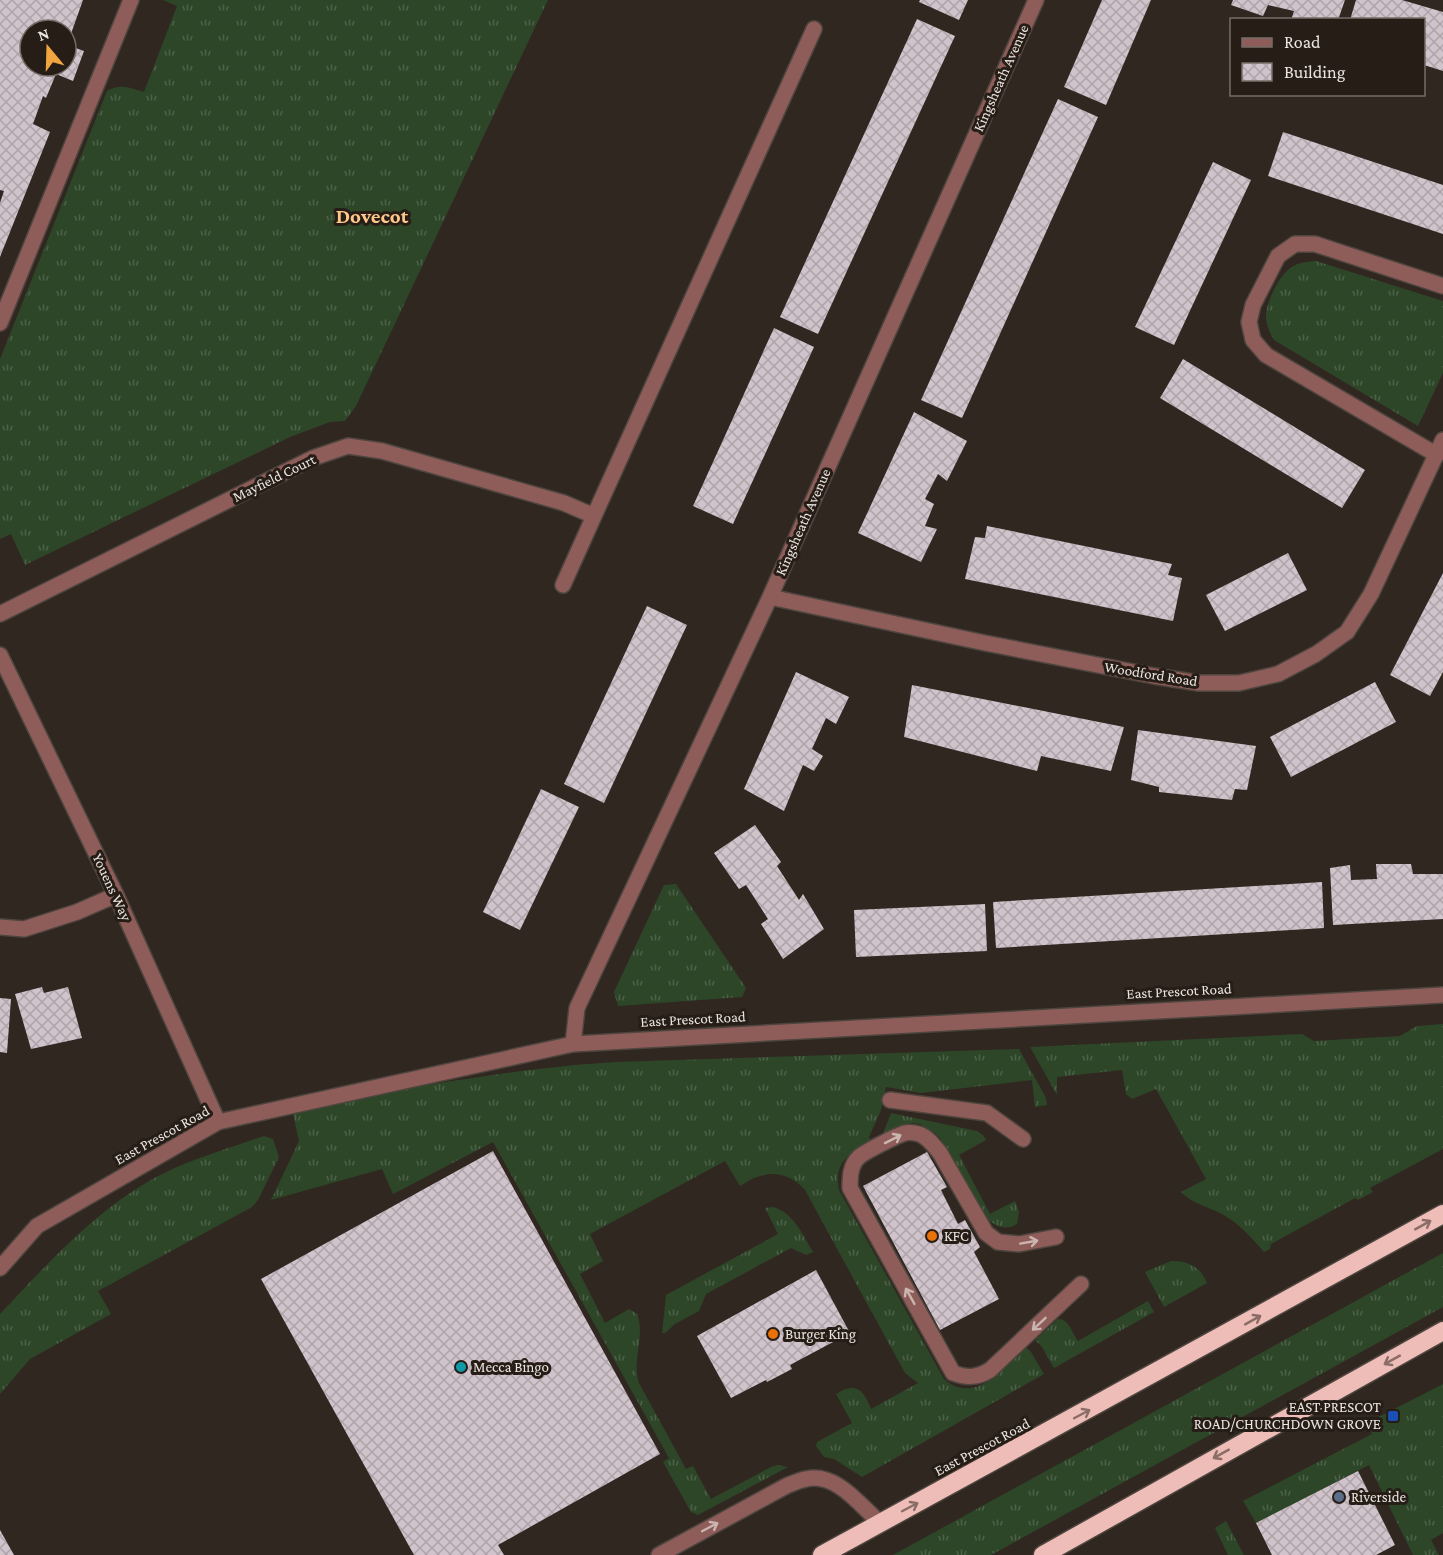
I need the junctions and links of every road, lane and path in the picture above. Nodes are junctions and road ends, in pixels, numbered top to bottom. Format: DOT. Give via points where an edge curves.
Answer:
graph roads {
  1 [pos="131,0"];
  2 [pos="1036,0"];
  3 [pos="814,29"];
  4 [pos="1443,286"];
  5 [pos="5,294"];
  6 [pos="0,323"];
  7 [pos="1440,448"];
  8 [pos="594,516"];
  9 [pos="563,585"];
  10 [pos="770,597"];
  11 [pos="0,614"];
  12 [pos="0,655"];
  13 [pos="116,895"];
  14 [pos="0,927"];
  15 [pos="1443,995"];
  16 [pos="573,1044"];
  17 [pos="890,1100"];
  18 [pos="218,1122"];
  19 [pos="1023,1140"];
  20 [pos="1443,1214"];
  21 [pos="1056,1237"];
  22 [pos="0,1268"];
  23 [pos="1082,1284"];
  24 [pos="1443,1331"];
  25 [pos="880,1523"];
  26 [pos="658,1555"];
  27 [pos="822,1555"];
  28 [pos="1043,1555"];
  1 -- 5 [label="street"];
  2 -- 10 [label="street, Kingsheath Avenue"];
  3 -- 8 [label="street"];
  4 -- 7 [label="street" via="1315,244 1295,244 1278,256 1252,305 1249,322 1253,340 1266,355"];
  5 -- 6 [label="street"];
  7 -- 10 [label="street, Woodford Road" via="1371,594 1347,632 1278,674 1239,683 1199,683 1154,676"];
  8 -- 9 [label="street"];
  8 -- 11 [label="street, Mayfield Court" via="564,503 382,451 348,446 313,458"];
  10 -- 16 [label="street, Kingsheath Avenue" via="577,1008"];
  12 -- 13 [label="street, Youens Way"];
  13 -- 14 [label="street" via="24,929"];
  13 -- 18 [label="street, Youens Way"];
  15 -- 16 [label="street, East Prescot Road"];
  16 -- 18 [label="street, East Prescot Road"];
  17 -- 19 [label="street" via="987,1113"];
  18 -- 22 [label="street, East Prescot Road" via="37,1226"];
  25 -- 20 [label="highway, East Prescot Road, one-way"];
  23 -- 21 [label="street, one-way" via="990,1370 971,1378 953,1373 850,1188 853,1166 859,1157 894,1138 907,1132 920,1134 940,1153 986,1233 998,1242 1019,1244"];
  24 -- 28 [label="highway, one-way"];
  26 -- 25 [label="street, one-way" via="807,1478 834,1483"];
  25 -- 27 [label="highway, East Prescot Road"];
}
